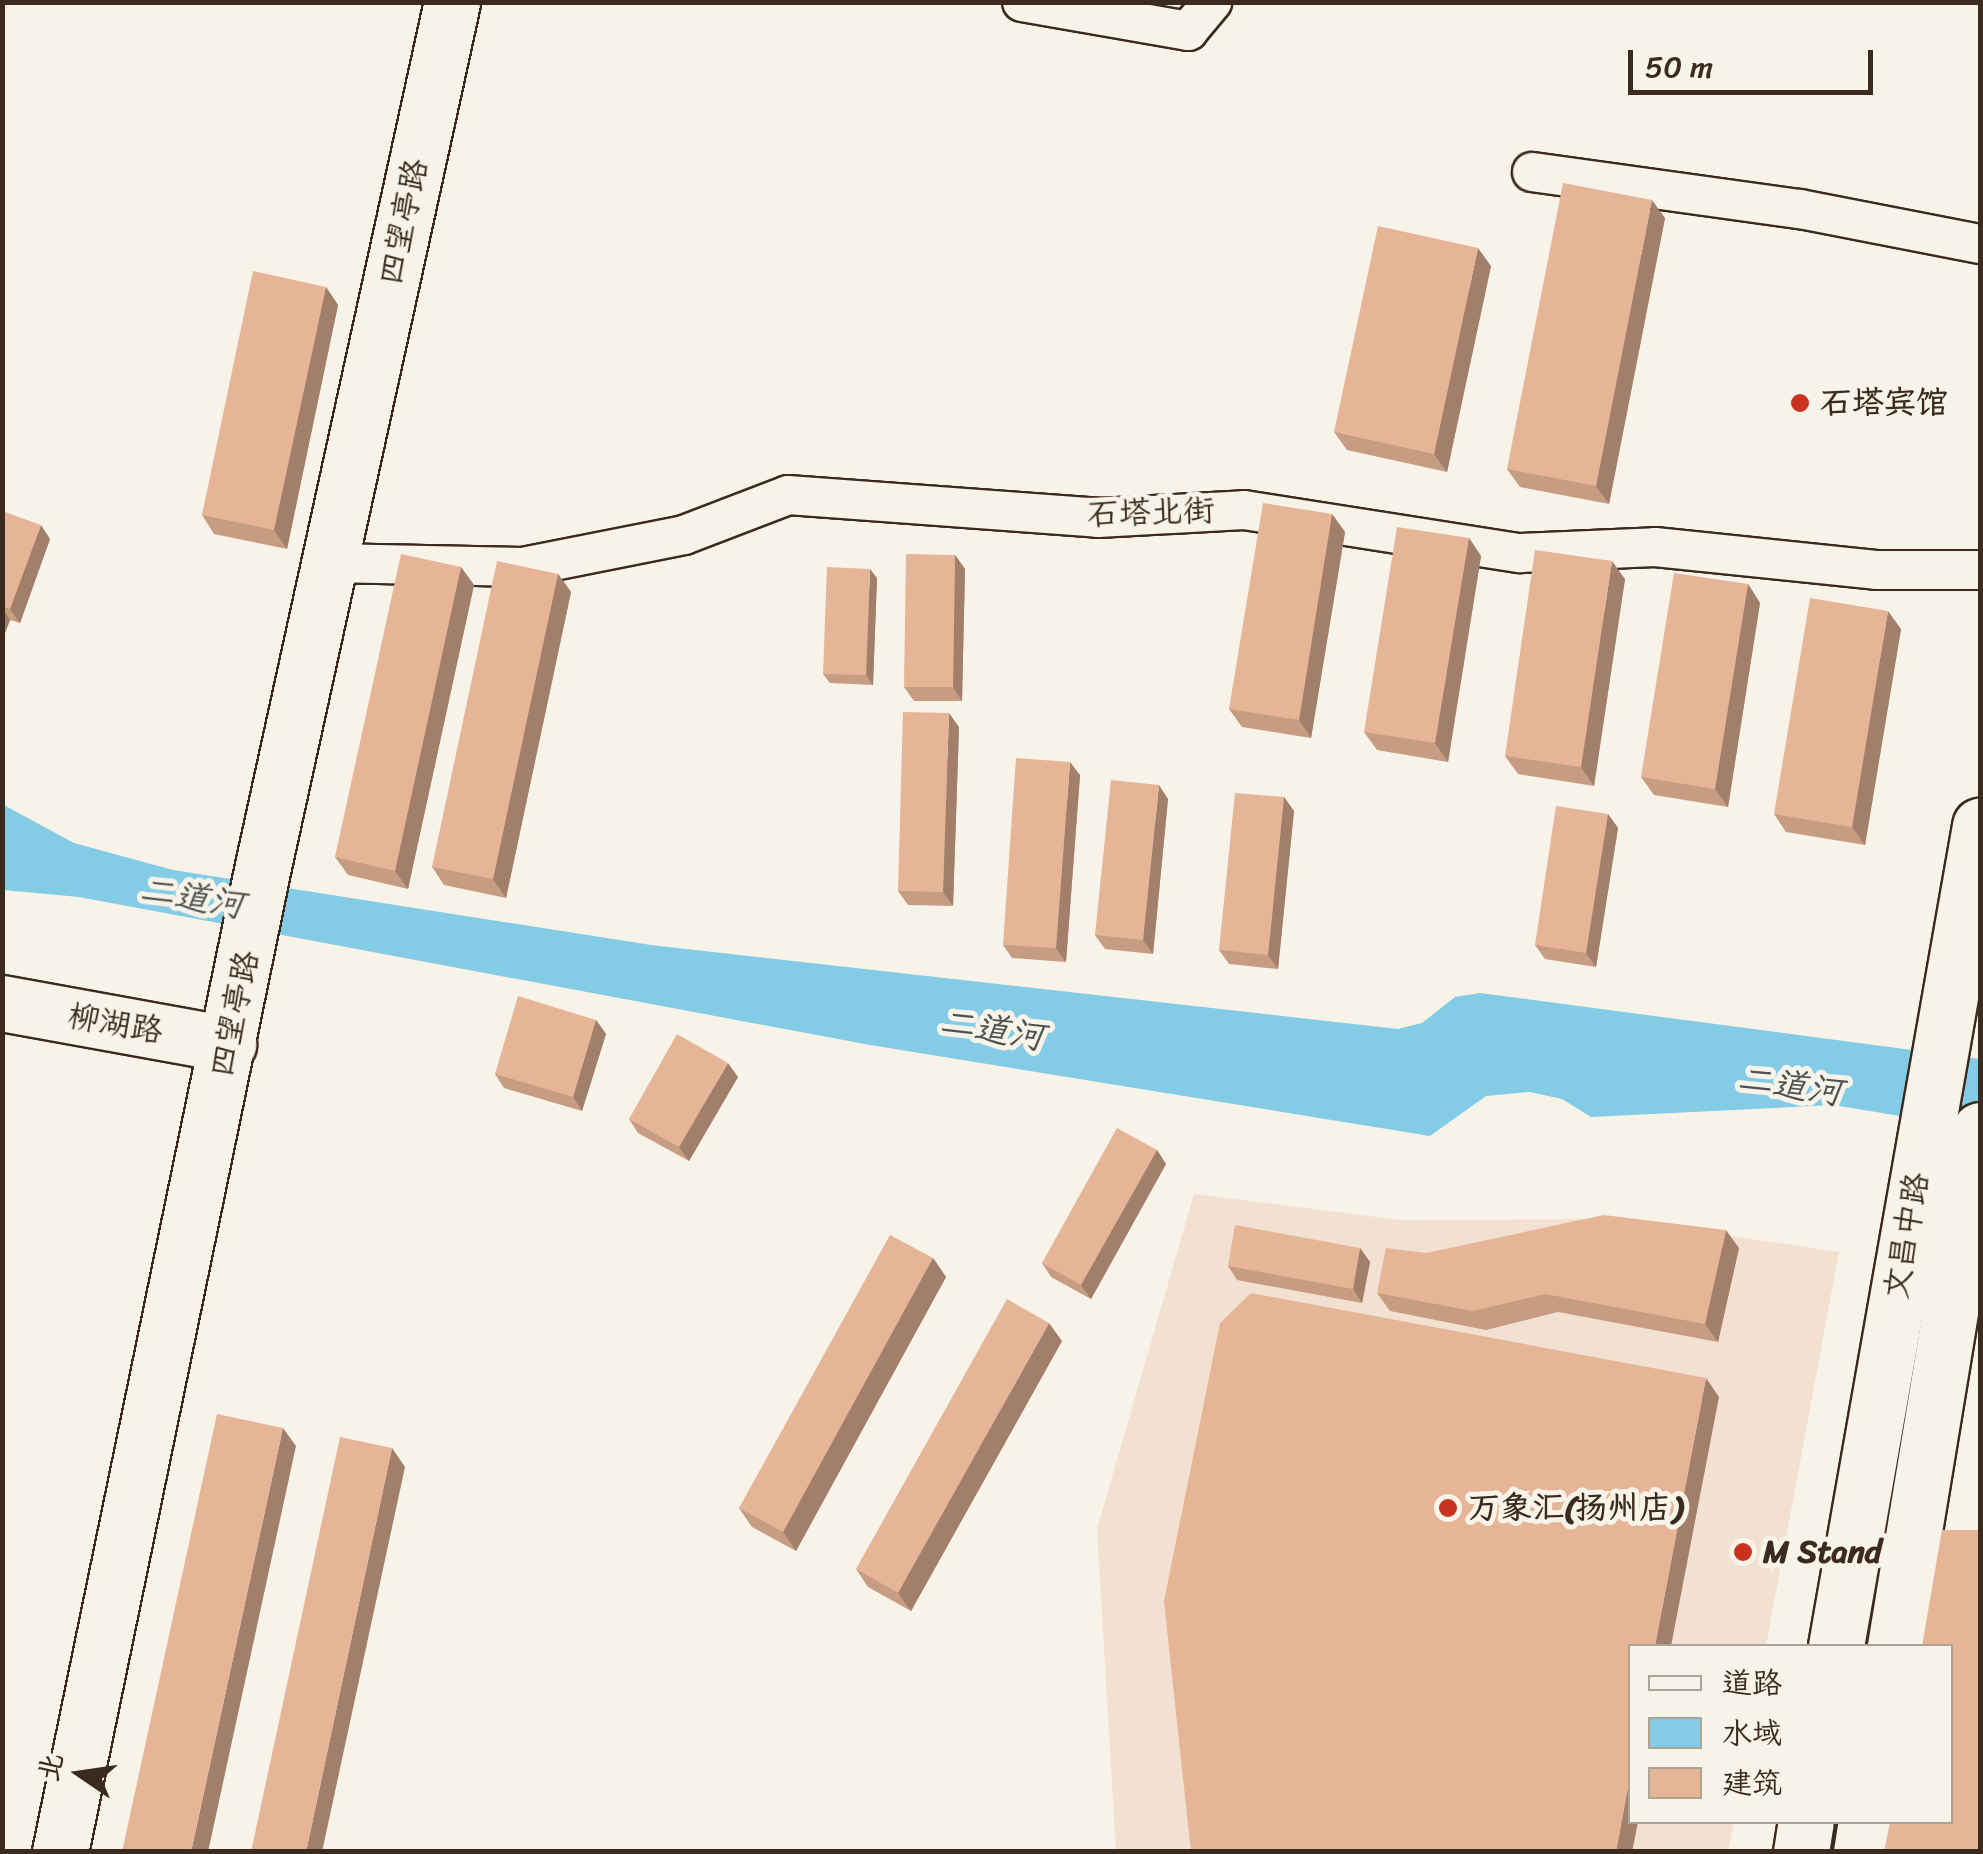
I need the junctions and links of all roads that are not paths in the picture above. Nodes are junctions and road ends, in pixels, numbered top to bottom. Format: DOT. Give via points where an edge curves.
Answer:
graph roads {
  1 [pos="452,2"];
  2 [pos="1022,2"];
  3 [pos="1212,2"];
  4 [pos="1532,172"];
  5 [pos="1980,244"];
  6 [pos="329,563"];
  7 [pos="1980,570"];
  8 [pos="1980,826"];
  9 [pos="2,1003"];
  10 [pos="228,1044"];
  11 [pos="1980,1130"];
  12 [pos="1836,1644"];
  13 [pos="1895,1644"];
  14 [pos="1806,1824"];
  15 [pos="1866,1824"];
  16 [pos="60,1852"];
  17 [pos="1800,1852"];
  18 [pos="1860,1852"];
  1 -- 6 [label="street, 四望亭路"];
  2 -- 3 [label="street" via="1188,31"];
  4 -- 5 [label="street" via="1800,209"];
  6 -- 7 [label="street, 石塔北街" via="522,568 684,535 788,495 1098,518 1244,510 1520,553 1655,547 1876,570"];
  6 -- 10 [label="street, 四望亭路"];
  8 -- 12 [label="street, 文昌中路"];
  9 -- 10 [label="street, 柳湖路"];
  10 -- 16 [label="street, 四望亭路"];
  11 -- 13 [label="street, 文昌中路"];
  14 -- 17 [label="street"];
  15 -- 18 [label="street"];
}
